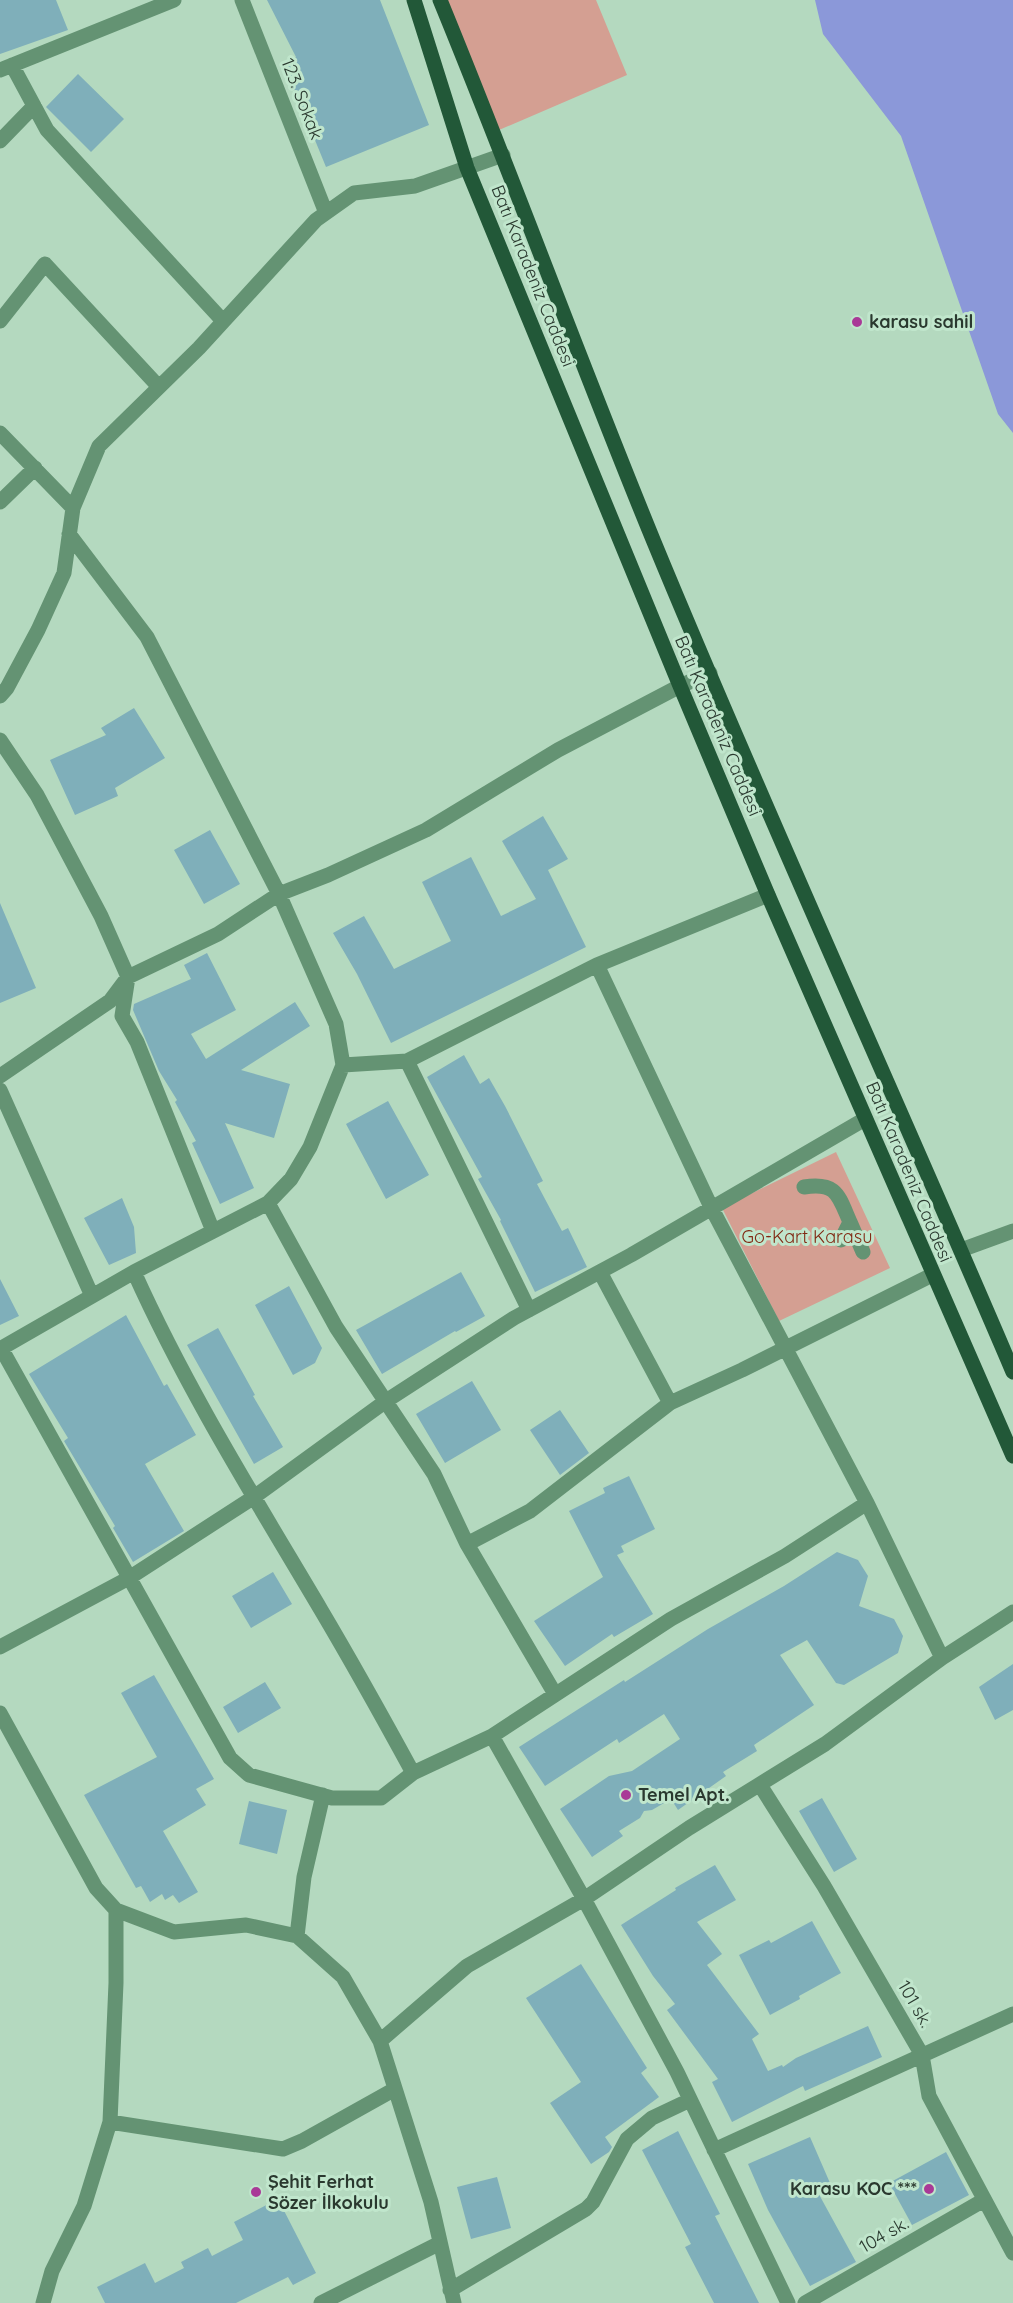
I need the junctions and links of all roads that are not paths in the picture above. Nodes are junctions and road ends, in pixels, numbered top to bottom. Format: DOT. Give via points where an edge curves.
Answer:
graph roads {
  1 [pos="174,0"];
  2 [pos="242,0"];
  3 [pos="414,0"];
  4 [pos="440,0"];
  5 [pos="6,68"];
  6 [pos="34,106"];
  7 [pos="0,141"];
  8 [pos="504,155"];
  9 [pos="467,168"];
  10 [pos="326,213"];
  11 [pos="0,321"];
  12 [pos="223,321"];
  13 [pos="159,387"];
  14 [pos="0,433"];
  15 [pos="35,468"];
  16 [pos="0,502"];
  17 [pos="73,508"];
  18 [pos="69,534"];
  19 [pos="710,673"];
  20 [pos="680,686"];
  21 [pos="0,696"];
  22 [pos="0,740"];
  23 [pos="279,894"];
  24 [pos="768,895"];
  25 [pos="597,965"];
  26 [pos="128,977"];
  27 [pos="407,1061"];
  28 [pos="343,1065"];
  29 [pos="0,1076"];
  30 [pos="0,1090"];
  31 [pos="865,1119"];
  32 [pos="804,1187"];
  33 [pos="268,1203"];
  34 [pos="711,1207"];
  35 [pos="850,1222"];
  36 [pos="213,1231"];
  37 [pos="1013,1231"];
  38 [pos="841,1240"];
  39 [pos="961,1250"];
  40 [pos="863,1252"];
  41 [pos="134,1272"];
  42 [pos="600,1272"];
  43 [pos="932,1275"];
  44 [pos="92,1296"];
  45 [pos="529,1310"];
  46 [pos="1,1348"];
  47 [pos="785,1348"];
  48 [pos="1013,1372"];
  49 [pos="386,1401"];
  50 [pos="670,1403"];
  51 [pos="1013,1456"];
  52 [pos="254,1497"];
  53 [pos="867,1503"];
  54 [pos="467,1544"];
  55 [pos="129,1578"];
  56 [pos="1013,1612"];
  57 [pos="0,1647"];
  58 [pos="942,1658"];
  59 [pos="555,1694"];
  60 [pos="0,1713"];
  61 [pos="492,1736"];
  62 [pos="413,1773"];
  63 [pos="760,1785"];
  64 [pos="323,1795"];
  65 [pos="584,1899"];
  66 [pos="116,1910"];
  67 [pos="297,1936"];
  68 [pos="1013,2014"];
  69 [pos="380,2042"];
  70 [pos="922,2055"];
  71 [pos="395,2089"];
  72 [pos="690,2100"];
  73 [pos="110,2122"];
  74 [pos="714,2150"];
  75 [pos="984,2200"];
  76 [pos="440,2243"];
  77 [pos="1013,2253"];
  78 [pos="452,2297"];
  79 [pos="43,2303"];
  80 [pos="321,2303"];
  81 [pos="788,2303"];
  82 [pos="805,2303"];
  1 -- 5 [label="street"];
  2 -- 10 [label="street, 123. Sokak"];
  3 -- 9 [label="main road, Batı Karadeniz Caddesi"];
  4 -- 8 [label="main road, Batı Karadeniz Caddesi"];
  5 -- 6 [label="street"];
  6 -- 7 [label="street"];
  6 -- 12 [label="street" via="46,130"];
  8 -- 9 [label="street"];
  8 -- 19 [label="main road, Batı Karadeniz Caddesi" via="654,541"];
  9 -- 10 [label="street" via="415,186 354,193"];
  9 -- 20 [label="main road, Batı Karadeniz Caddesi"];
  10 -- 12 [label="street"];
  11 -- 13 [label="street" via="45,264"];
  12 -- 13 [label="street"];
  13 -- 17 [label="street" via="99,446"];
  14 -- 15 [label="street"];
  15 -- 16 [label="street"];
  15 -- 17 [label="street"];
  17 -- 18 [label="street"];
  18 -- 21 [label="street" via="64,573 38,630"];
  18 -- 23 [label="street" via="147,637"];
  19 -- 20 [label="street"];
  19 -- 39 [label="main road, Batı Karadeniz Caddesi"];
  20 -- 23 [label="street" via="558,750 426,830"];
  20 -- 24 [label="main road, Batı Karadeniz Caddesi"];
  22 -- 26 [label="street" via="37,795 101,916"];
  23 -- 26 [label="street" via="218,934"];
  23 -- 28 [label="street" via="336,1024"];
  24 -- 25 [label="street"];
  24 -- 31 [label="main road, Batı Karadeniz Caddesi"];
  25 -- 27 [label="street"];
  25 -- 34 [label="street"];
  26 -- 29 [label="street" via="110,1001"];
  26 -- 36 [label="street" via="122,1016"];
  27 -- 28 [label="street"];
  27 -- 45 [label="street"];
  28 -- 33 [label="street" via="310,1147 291,1179"];
  30 -- 44 [label="street"];
  31 -- 34 [label="street"];
  31 -- 43 [label="main road, Batı Karadeniz Caddesi"];
  32 -- 35 [label="street" via="822,1185 836,1191"];
  33 -- 36 [label="street"];
  33 -- 49 [label="street" via="336,1327"];
  34 -- 42 [label="street"];
  34 -- 47 [label="street"];
  35 -- 38 [label="street"];
  35 -- 40 [label="street"];
  36 -- 41 [label="street"];
  37 -- 39 [label="street"];
  39 -- 48 [label="main road, Batı Karadeniz Caddesi"];
  41 -- 44 [label="street"];
  41 -- 52 [label="street" via="156,1322"];
  42 -- 45 [label="street"];
  42 -- 50 [label="street"];
  43 -- 47 [label="street"];
  43 -- 51 [label="main road, Batı Karadeniz Caddesi"];
  44 -- 46 [label="street"];
  45 -- 49 [label="street"];
  46 -- 55 [label="street"];
  47 -- 50 [label="street"];
  47 -- 53 [label="street"];
  49 -- 52 [label="street"];
  49 -- 54 [label="street" via="434,1474"];
  50 -- 54 [label="street" via="530,1511"];
  52 -- 55 [label="street"];
  52 -- 62 [label="street"];
  53 -- 58 [label="street"];
  53 -- 59 [label="street" via="785,1556 671,1619"];
  54 -- 59 [label="street"];
  55 -- 57 [label="street"];
  55 -- 64 [label="street" via="230,1758 249,1775"];
  56 -- 58 [label="street"];
  58 -- 63 [label="street" via="825,1744"];
  59 -- 61 [label="street"];
  60 -- 66 [label="street" via="96,1888"];
  61 -- 62 [label="street"];
  61 -- 65 [label="street"];
  62 -- 64 [label="street" via="381,1798"];
  63 -- 65 [label="street"];
  63 -- 70 [label="street, 101 sk."];
  64 -- 67 [label="street" via="304,1877"];
  65 -- 69 [label="street" via="467,1966"];
  65 -- 72 [label="street"];
  66 -- 67 [label="street" via="174,1932 246,1925"];
  66 -- 73 [label="street"];
  67 -- 69 [label="street" via="343,1977"];
  68 -- 70 [label="street"];
  69 -- 71 [label="street"];
  70 -- 74 [label="street"];
  70 -- 75 [label="street, 101 sk." via="929,2096"];
  71 -- 73 [label="street" via="283,2149"];
  71 -- 76 [label="street"];
  72 -- 74 [label="street"];
  72 -- 78 [label="street" via="652,2118 627,2139 594,2202 586,2209"];
  73 -- 79 [label="street" via="84,2206 52,2271"];
  74 -- 81 [label="street"];
  75 -- 77 [label="street, 101 sk."];
  75 -- 82 [label="street, 104 sk."];
  76 -- 78 [label="street"];
  76 -- 80 [label="street"];
}
